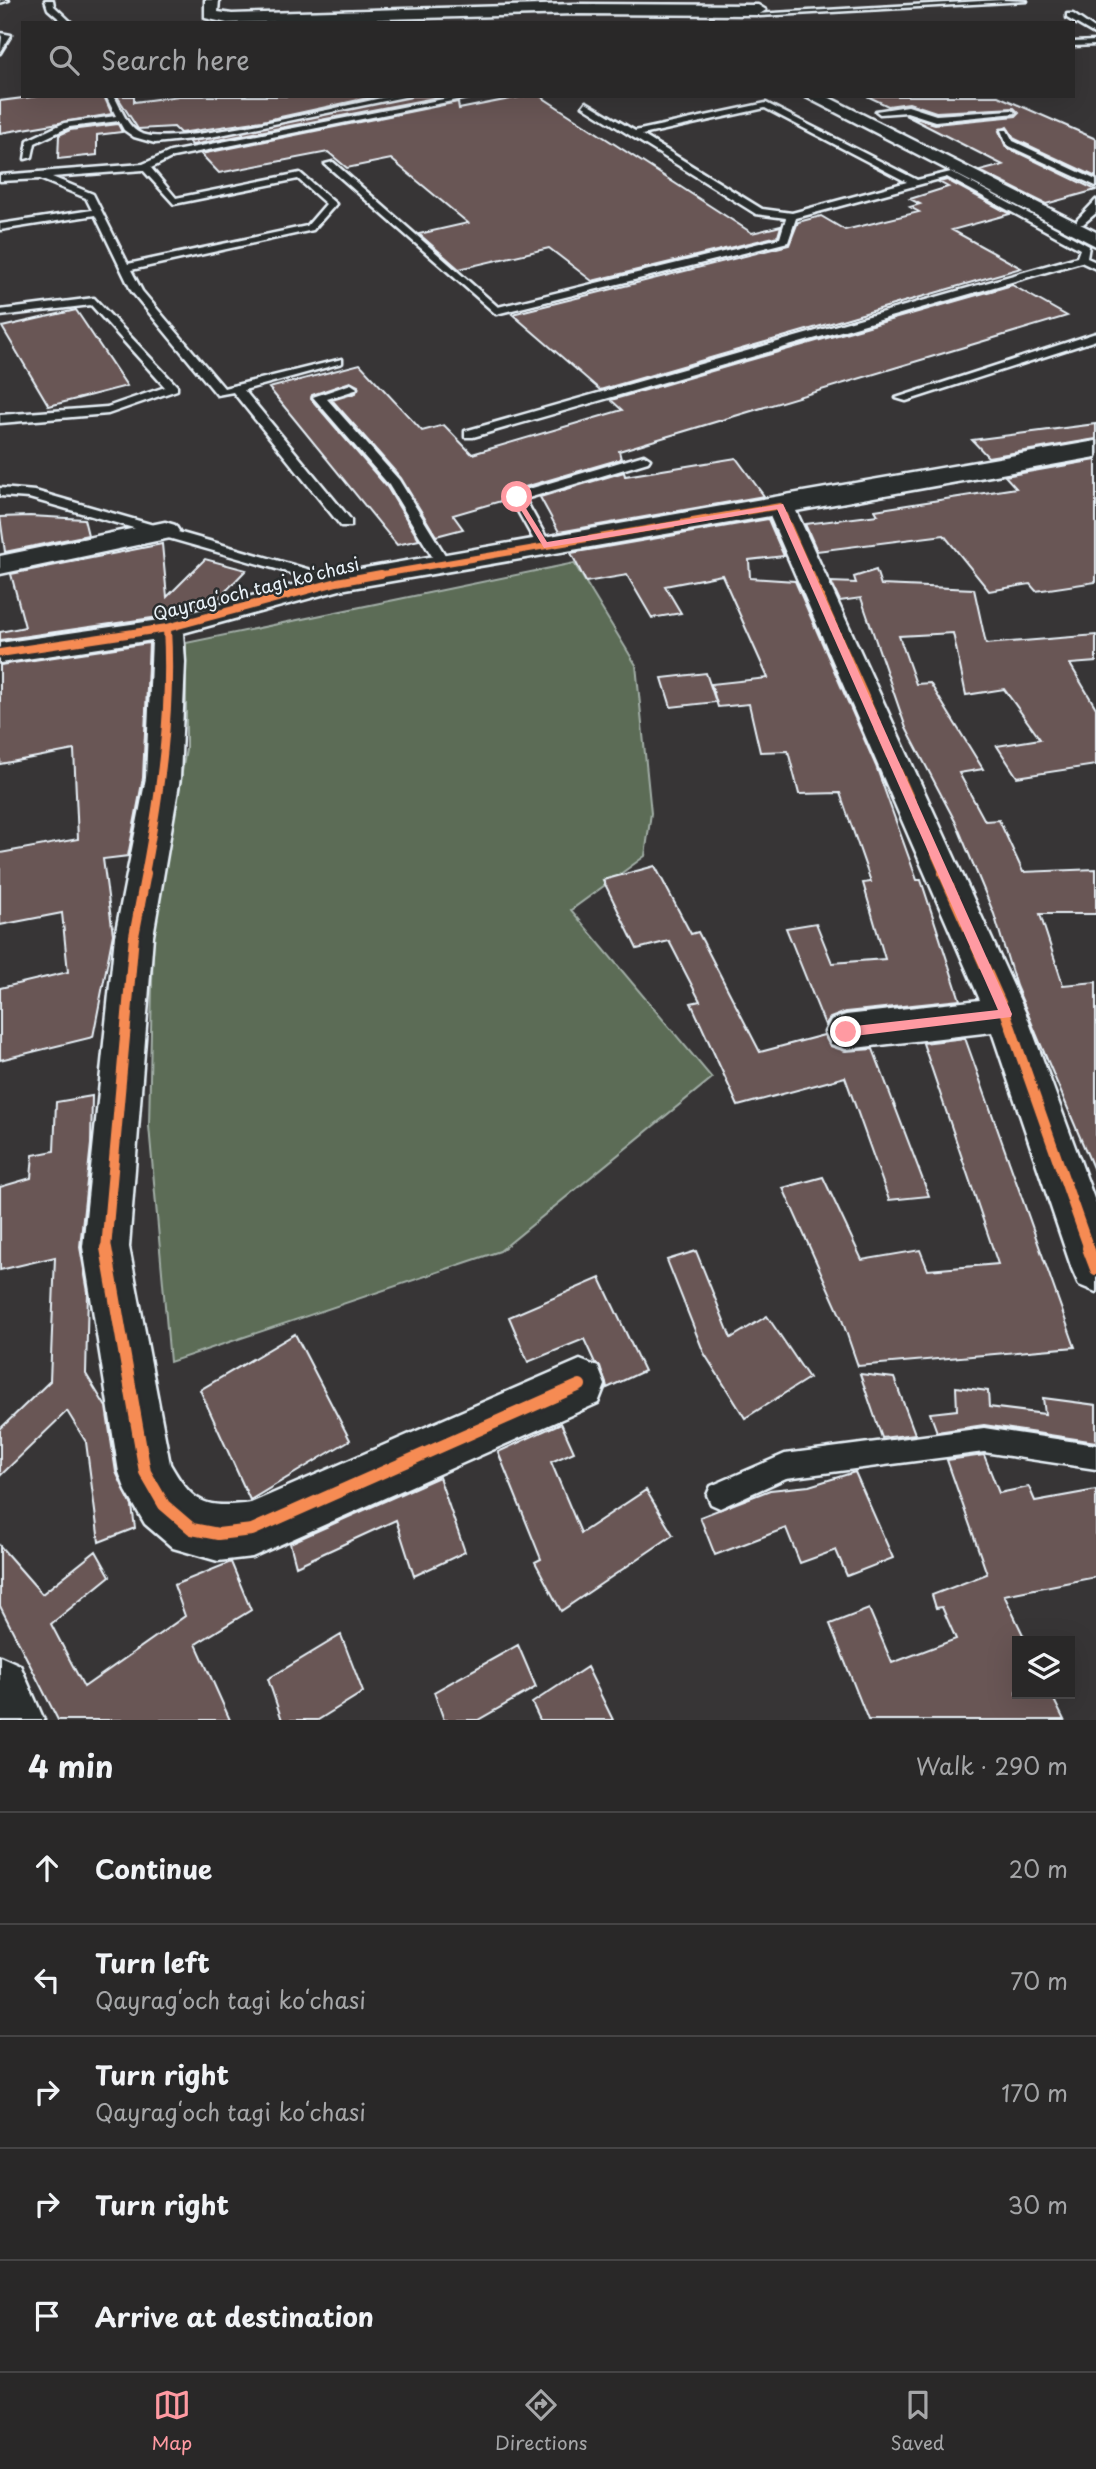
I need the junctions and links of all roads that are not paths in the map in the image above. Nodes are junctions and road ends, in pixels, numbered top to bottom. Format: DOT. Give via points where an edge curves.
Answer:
graph roads {
  1 [pos="49,0"];
  2 [pos="212,0"];
  3 [pos="635,0"];
  4 [pos="1021,0"];
  5 [pos="651,8"];
  6 [pos="758,12"];
  7 [pos="1070,16"];
  8 [pos="67,21"];
  9 [pos="1096,33"];
  10 [pos="0,35"];
  11 [pos="1096,43"];
  12 [pos="1075,44"];
  13 [pos="0,51"];
  14 [pos="111,98"];
  15 [pos="394,98"];
  16 [pos="463,98"];
  17 [pos="816,98"];
  18 [pos="855,98"];
  19 [pos="586,104"];
  20 [pos="880,111"];
  21 [pos="1012,113"];
  22 [pos="121,118"];
  23 [pos="1004,132"];
  24 [pos="634,134"];
  25 [pos="28,157"];
  26 [pos="330,164"];
  27 [pos="145,167"];
  28 [pos="41,176"];
  29 [pos="0,178"];
  30 [pos="914,182"];
  31 [pos="1096,183"];
  32 [pos="1096,203"];
  33 [pos="97,212"];
  34 [pos="792,216"];
  35 [pos="0,227"];
  36 [pos="1086,231"];
  37 [pos="1082,259"];
  38 [pos="1096,266"];
  39 [pos="125,268"];
  40 [pos="0,313"];
  41 [pos="1096,337"];
  42 [pos="338,361"];
  43 [pos="236,388"];
  44 [pos="351,388"];
  45 [pos="902,398"];
  46 [pos="1,417"];
  47 [pos="469,434"];
  48 [pos="1096,449"];
  49 [pos="644,459"];
  50 [pos="0,492"];
  51 [pos="780,506"];
  52 [pos="346,523"];
  53 [pos="166,531"];
  54 [pos="544,545"];
  55 [pos="443,563"];
  56 [pos="0,565"];
  57 [pos="337,582"];
  58 [pos="167,628"];
  59 [pos="0,653"];
  60 [pos="1006,1014"];
  61 [pos="846,1032"];
  62 [pos="1096,1269"];
  63 [pos="580,1385"];
  64 [pos="1096,1457"];
  65 [pos="720,1495"];
  66 [pos="0,1685"];
  67 [pos="15,1720"];
  1 -- 8 [label="lane" via="51,8"];
  2 -- 5 [label="street" via="210,15 232,19"];
  3 -- 5 [label="street"];
  4 -- 6 [label="lane"];
  5 -- 6 [label="street"];
  7 -- 9 [label="lane"];
  10 -- 13 [label="lane" via="7,34"];
  11 -- 12 [label="lane"];
  14 -- 22 [label="lane"];
  15 -- 22 [label="lane" via="178,139 137,135"];
  16 -- 27 [label="lane" via="170,155"];
  17 -- 36 [label="street"];
  18 -- 20 [label="street"];
  19 -- 24 [label="lane"];
  20 -- 21 [label="lane" via="908,108 943,118"];
  20 -- 36 [label="street" via="1067,208"];
  22 -- 25 [label="lane" via="67,125 31,142"];
  23 -- 31 [label="lane" via="1010,143"];
  24 -- 30 [label="lane" via="766,105"];
  24 -- 34 [label="lane" via="759,212"];
  26 -- 34 [label="lane" via="496,311 784,240"];
  27 -- 28 [label="lane"];
  27 -- 39 [label="lane" via="174,201 300,176 331,204 310,228"];
  28 -- 29 [label="lane"];
  28 -- 33 [label="lane" via="90,197"];
  30 -- 34 [label="lane"];
  30 -- 37 [label="lane" via="948,174 1085,248"];
  32 -- 36 [label="lane"];
  33 -- 35 [label="lane"];
  33 -- 39 [label="lane"];
  37 -- 38 [label="lane"];
  37 -- 47 [label="lane"];
  39 -- 43 [label="lane" via="137,292 221,392"];
  40 -- 46 [label="lane" via="94,301 173,388 108,410"];
  41 -- 45 [label="lane"];
  42 -- 43 [label="lane"];
  43 -- 52 [label="lane"];
  44 -- 55 [label="lane" via="319,397 394,483"];
  48 -- 51 [label="street, Qayragʻoch tagi koʻchasi"];
  49 -- 54 [label="lane" via="517,497"];
  50 -- 53 [label="lane" via="30,494"];
  51 -- 54 [label="street, Qayragʻoch tagi koʻchasi"];
  51 -- 60 [label="street"];
  53 -- 56 [label="street"];
  53 -- 57 [label="lane"];
  54 -- 55 [label="street, Qayragʻoch tagi koʻchasi"];
  55 -- 57 [label="street, Qayragʻoch tagi koʻchasi"];
  57 -- 58 [label="street, Qayragʻoch tagi koʻchasi"];
  58 -- 59 [label="street, Qayragʻoch tagi koʻchasi"];
  58 -- 63 [label="street" via="163,778 134,936 106,1247 145,1472 164,1505 192,1529 218,1534 252,1530"];
  60 -- 61 [label="street"];
  60 -- 62 [label="street"];
  64 -- 65 [label="lane" via="984,1440 785,1466"];
  66 -- 67 [label="street"];
}
